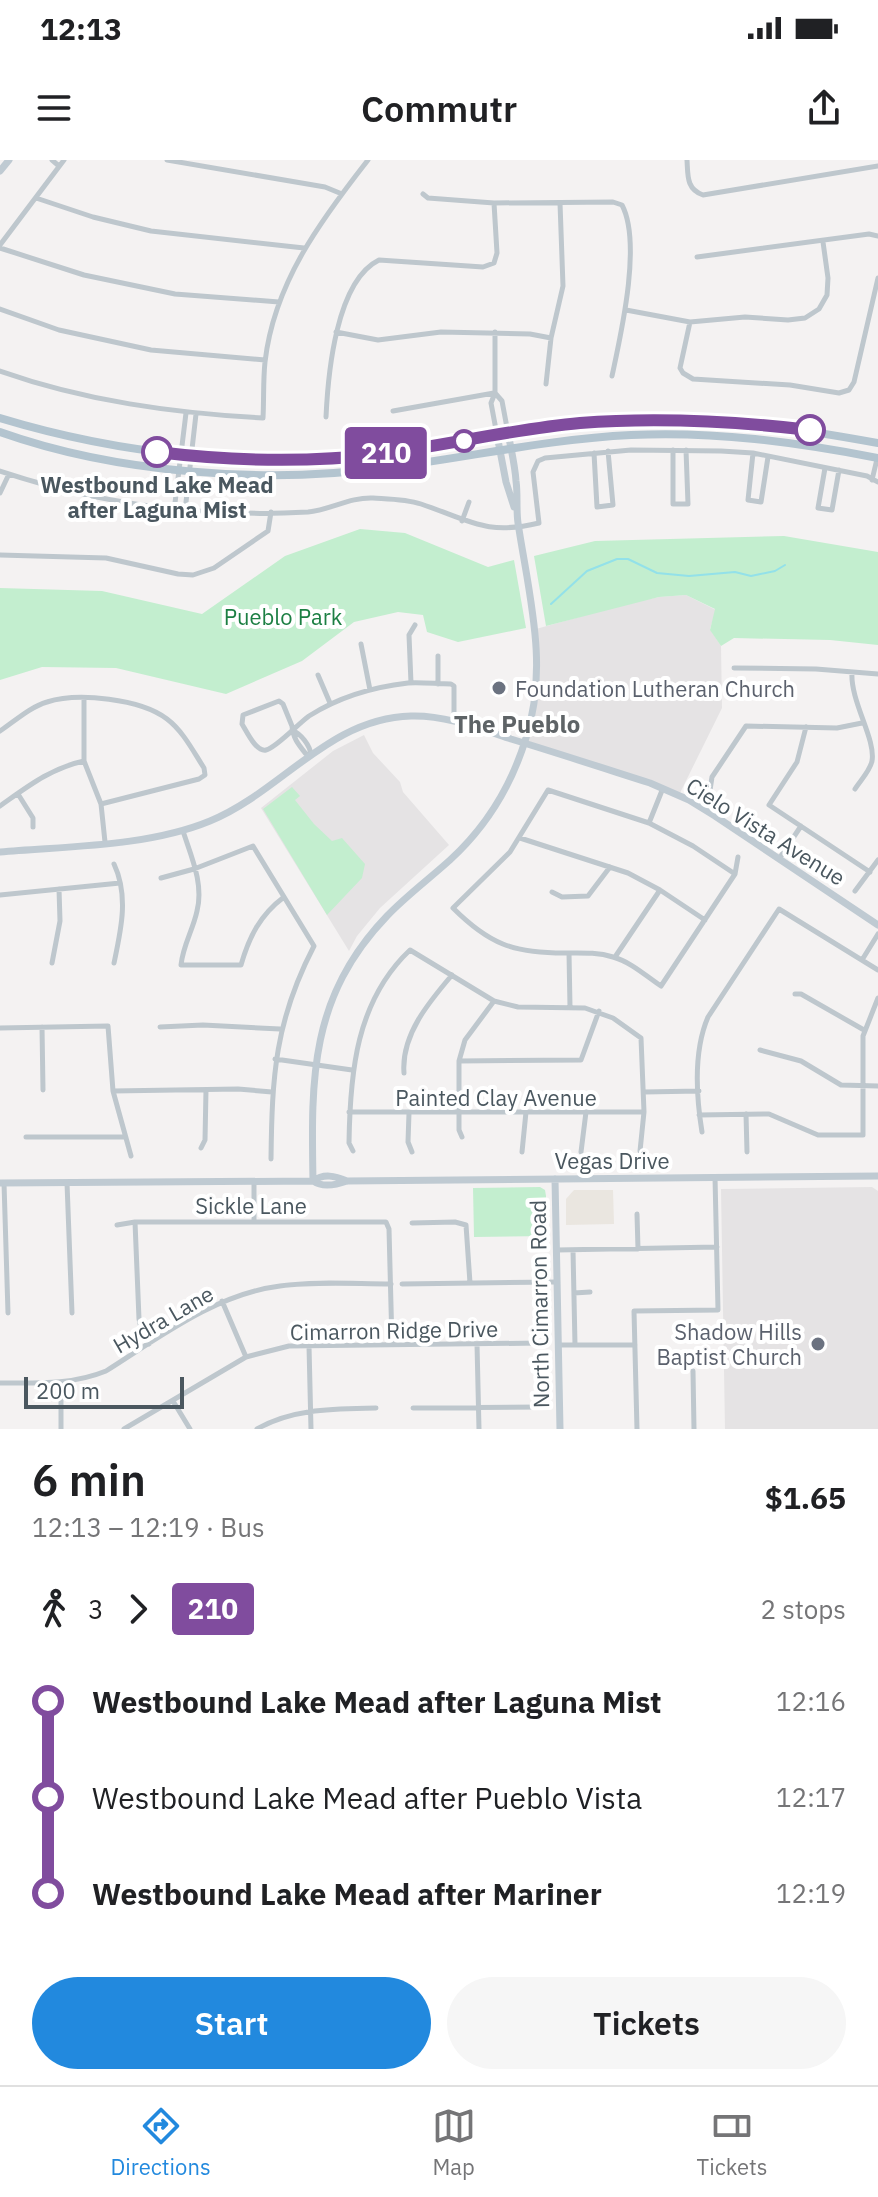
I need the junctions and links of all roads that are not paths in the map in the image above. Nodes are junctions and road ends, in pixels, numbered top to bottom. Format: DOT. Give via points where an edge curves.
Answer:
graph roads {
  1 [pos="9,160"];
  2 [pos="52,160"];
  3 [pos="167,160"];
  4 [pos="368,160"];
  5 [pos="687,160"];
  6 [pos="62,163"];
  7 [pos="878,166"];
  8 [pos="0,171"];
  9 [pos="342,194"];
  10 [pos="423,194"];
  11 [pos="36,198"];
  12 [pos="494,203"];
  13 [pos="560,203"];
  14 [pos="878,236"];
  15 [pos="823,242"];
  16 [pos="0,246"];
  17 [pos="304,248"];
  18 [pos="697,257"];
  19 [pos="878,278"];
  20 [pos="876,296"];
  21 [pos="279,302"];
  22 [pos="875,304"];
  23 [pos="0,309"];
  24 [pos="626,310"];
  25 [pos="690,322"];
  26 [pos="336,332"];
  27 [pos="495,332"];
  28 [pos="551,338"];
  29 [pos="265,360"];
  30 [pos="0,371"];
  31 [pos="612,376"];
  32 [pos="546,384"];
  33 [pos="495,393"];
  34 [pos="393,411"];
  35 [pos="186,413"];
  36 [pos="196,414"];
  37 [pos="326,417"];
  38 [pos="0,418"];
  39 [pos="0,432"];
  40 [pos="508,433"];
  41 [pos="497,435"];
  42 [pos="878,443"];
  43 [pos="510,448"];
  44 [pos="500,450"];
  45 [pos="673,450"];
  46 [pos="686,450"];
  47 [pos="608,451"];
  48 [pos="594,453"];
  49 [pos="753,453"];
  50 [pos="186,455"];
  51 [pos="878,456"];
  52 [pos="768,457"];
  53 [pos="825,468"];
  54 [pos="179,469"];
  55 [pos="190,470"];
  56 [pos="839,470"];
  57 [pos="0,471"];
  58 [pos="9,474"];
  59 [pos="875,482"];
  60 [pos="0,493"];
  61 [pos="469,502"];
  62 [pos="174,511"];
  63 [pos="185,511"];
  64 [pos="271,512"];
  65 [pos="517,517"];
  66 [pos="462,521"];
  67 [pos="518,527"];
  68 [pos="0,555"];
  69 [pos="415,625"];
  70 [pos="361,644"];
  71 [pos="438,656"];
  72 [pos="734,668"];
  73 [pos="852,672"];
  74 [pos="878,674"];
  75 [pos="318,675"];
  76 [pos="411,683"];
  77 [pos="438,684"];
  78 [pos="370,690"];
  79 [pos="84,699"];
  80 [pos="330,703"];
  81 [pos="454,721"];
  82 [pos="862,723"];
  83 [pos="806,727"];
  84 [pos="292,730"];
  85 [pos="0,731"];
  86 [pos="525,743"];
  87 [pos="311,755"];
  88 [pos="84,761"];
  89 [pos="663,788"];
  90 [pos="855,789"];
  91 [pos="710,790"];
  92 [pos="18,794"];
  93 [pos="101,804"];
  94 [pos="0,806"];
  95 [pos="649,823"];
  96 [pos="801,826"];
  97 [pos="33,827"];
  98 [pos="183,831"];
  99 [pos="520,838"];
  100 [pos="105,842"];
  101 [pos="0,852"];
  102 [pos="738,857"];
  103 [pos="779,859"];
  104 [pos="878,860"];
  105 [pos="114,864"];
  106 [pos="610,867"];
  107 [pos="194,869"];
  108 [pos="870,872"];
  109 [pos="735,874"];
  110 [pos="161,878"];
  111 [pos="120,883"];
  112 [pos="59,889"];
  113 [pos="660,890"];
  114 [pos="855,891"];
  115 [pos="552,892"];
  116 [pos="0,895"];
  117 [pos="284,897"];
  118 [pos="705,920"];
  119 [pos="878,925"];
  120 [pos="878,934"];
  121 [pos="569,953"];
  122 [pos="615,957"];
  123 [pos="862,960"];
  124 [pos="52,963"];
  125 [pos="114,963"];
  126 [pos="878,970"];
  127 [pos="452,975"];
  128 [pos="795,994"];
  129 [pos="878,998"];
  130 [pos="494,1001"];
  131 [pos="570,1007"];
  132 [pos="599,1011"];
  133 [pos="42,1027"];
  134 [pos="160,1027"];
  135 [pos="0,1028"];
  136 [pos="280,1029"];
  137 [pos="864,1030"];
  138 [pos="760,1050"];
  139 [pos="275,1059"];
  140 [pos="459,1061"];
  141 [pos="315,1064"];
  142 [pos="352,1070"];
  143 [pos="404,1073"];
  144 [pos="878,1086"];
  145 [pos="863,1087"];
  146 [pos="43,1090"];
  147 [pos="206,1090"];
  148 [pos="113,1091"];
  149 [pos="699,1091"];
  150 [pos="272,1092"];
  151 [pos="644,1092"];
  152 [pos="349,1112"];
  153 [pos="526,1112"];
  154 [pos="586,1112"];
  155 [pos="644,1112"];
  156 [pos="409,1113"];
  157 [pos="458,1113"];
  158 [pos="746,1114"];
  159 [pos="699,1115"];
  160 [pos="702,1132"];
  161 [pos="26,1137"];
  162 [pos="124,1137"];
  163 [pos="462,1137"];
  164 [pos="201,1148"];
  165 [pos="353,1151"];
  166 [pos="640,1151"];
  167 [pos="412,1152"];
  168 [pos="522,1152"];
  169 [pos="581,1152"];
  170 [pos="747,1152"];
  171 [pos="131,1156"];
  172 [pos="271,1159"];
  173 [pos="878,1176"];
  174 [pos="715,1177"];
  175 [pos="555,1179"];
  176 [pos="254,1181"];
  177 [pos="313,1181"];
  178 [pos="2,1183"];
  179 [pos="67,1183"];
  180 [pos="637,1214"];
  181 [pos="254,1221"];
  182 [pos="135,1222"];
  183 [pos="412,1223"];
  184 [pos="117,1225"];
  185 [pos="717,1247"];
  186 [pos="638,1249"];
  187 [pos="556,1250"];
  188 [pos="573,1250"];
  189 [pos="556,1282"];
  190 [pos="470,1283"];
  191 [pos="391,1284"];
  192 [pos="402,1284"];
  193 [pos="590,1292"];
  194 [pos="574,1293"];
  195 [pos="222,1301"];
  196 [pos="8,1313"];
  197 [pos="72,1313"];
  198 [pos="540,1343"];
  199 [pos="149,1344"];
  200 [pos="392,1344"];
  201 [pos="477,1344"];
  202 [pos="558,1345"];
  203 [pos="575,1345"];
  204 [pos="635,1345"];
  205 [pos="309,1346"];
  206 [pos="246,1357"];
  207 [pos="693,1371"];
  208 [pos="0,1383"];
  209 [pos="61,1383"];
  210 [pos="173,1401"];
  211 [pos="541,1407"];
  212 [pos="376,1408"];
  213 [pos="413,1408"];
  214 [pos="479,1408"];
  215 [pos="310,1412"];
  216 [pos="61,1429"];
  217 [pos="124,1429"];
  218 [pos="190,1429"];
  219 [pos="257,1429"];
  220 [pos="311,1429"];
  221 [pos="479,1429"];
  222 [pos="560,1429"];
  223 [pos="637,1429"];
  224 [pos="694,1429"];
  1 -- 8 [label="street"];
  2 -- 6 [label="street"];
  3 -- 9 [label="street"];
  4 -- 9 [label="street"];
  5 -- 7 [label="street" via="688,182 703,195"];
  6 -- 11 [label="street"];
  9 -- 17 [label="street"];
  10 -- 12 [label="street"];
  11 -- 16 [label="street"];
  11 -- 17 [label="street" via="151,231"];
  12 -- 13 [label="street"];
  12 -- 26 [label="street" via="494,263 483,267 379,260 367,266"];
  13 -- 24 [label="street" via="622,205 630,266"];
  13 -- 28 [label="street" via="563,286"];
  14 -- 15 [label="street"];
  15 -- 18 [label="street"];
  15 -- 25 [label="street" via="827,295 805,318"];
  16 -- 21 [label="street" via="84,275 175,294"];
  17 -- 21 [label="street"];
  19 -- 20 [label="street"];
  20 -- 22 [label="street"];
  21 -- 29 [label="street"];
  22 -- 25 [label="street" via="854,382 839,393 693,379 680,368"];
  23 -- 29 [label="street" via="59,330 151,350"];
  24 -- 25 [label="street"];
  24 -- 31 [label="street"];
  26 -- 27 [label="street" via="378,340"];
  26 -- 37 [label="street"];
  27 -- 28 [label="street"];
  27 -- 33 [label="street"];
  28 -- 32 [label="street"];
  29 -- 36 [label="street" via="263,418"];
  30 -- 35 [label="street" via="125,405"];
  33 -- 34 [label="street"];
  33 -- 40 [label="street" via="502,401"];
  33 -- 41 [label="street" via="491,403"];
  35 -- 36 [label="street"];
  35 -- 50 [label="street"];
  36 -- 50 [label="street"];
  38 -- 50 [label="main road" via="106,444"];
  39 -- 54 [label="main road" via="104,459"];
  40 -- 41 [label="main road"];
  40 -- 42 [label="main road" via="685,420 766,425"];
  40 -- 43 [label="street"];
  41 -- 44 [label="street"];
  41 -- 50 [label="main road" via="313,459"];
  43 -- 44 [label="main road"];
  43 -- 51 [label="main road" via="618,436 707,435"];
  43 -- 65 [label="street"];
  44 -- 55 [label="main road" via="313,474"];
  44 -- 65 [label="street"];
  45 -- 46 [label="street"];
  45 -- 46 [label="street" via="673,504 688,504"];
  45 -- 47 [label="street"];
  46 -- 49 [label="street"];
  47 -- 48 [label="street"];
  47 -- 48 [label="street" via="613,505 597,507"];
  48 -- 67 [label="street" via="538,461 533,472 539,523"];
  49 -- 52 [label="street"];
  49 -- 52 [label="street" via="748,500 761,502"];
  50 -- 54 [label="street"];
  50 -- 55 [label="street"];
  51 -- 59 [label="street"];
  52 -- 53 [label="street"];
  53 -- 56 [label="street"];
  53 -- 56 [label="street" via="818,508 832,510"];
  54 -- 55 [label="main road"];
  54 -- 62 [label="street"];
  55 -- 63 [label="street"];
  56 -- 59 [label="street"];
  57 -- 58 [label="street"];
  58 -- 60 [label="street"];
  58 -- 62 [label="street"];
  61 -- 66 [label="street"];
  62 -- 63 [label="street"];
  63 -- 64 [label="street"];
  64 -- 66 [label="street" via="309,512 370,498 420,504"];
  64 -- 68 [label="street" via="268,531 214,568 193,575 106,558"];
  65 -- 67 [label="street"];
  66 -- 67 [label="street" via="488,528"];
  67 -- 86 [label="street" via="537,653 536,695"];
  69 -- 76 [label="street" via="409,635"];
  70 -- 78 [label="street"];
  71 -- 77 [label="street"];
  72 -- 73 [label="street"];
  73 -- 74 [label="street"];
  73 -- 82 [label="street"];
  75 -- 80 [label="street"];
  76 -- 77 [label="street"];
  76 -- 78 [label="street"];
  77 -- 81 [label="street" via="454,686"];
  78 -- 80 [label="street"];
  79 -- 85 [label="street" via="48,702"];
  79 -- 88 [label="street"];
  79 -- 93 [label="street" via="156,712 178,730 204,768 199,779"];
  80 -- 84 [label="street"];
  81 -- 86 [label="street, Cielo Vista Avenue"];
  81 -- 87 [label="street, Cielo Vista Avenue" via="409,716 375,721"];
  82 -- 83 [label="street"];
  82 -- 90 [label="street" via="872,761"];
  83 -- 91 [label="street" via="746,726 712,777"];
  83 -- 96 [label="street" via="797,762 769,805"];
  84 -- 84 [label="street" via="279,701 242,718 263,751"];
  84 -- 87 [label="street"];
  86 -- 89 [label="street, Cielo Vista Avenue"];
  86 -- 141 [label="street" via="481,826 389,914 357,954 331,1001"];
  87 -- 98 [label="street, Cielo Vista Avenue" via="244,804"];
  88 -- 92 [label="street" via="47,773"];
  88 -- 93 [label="street"];
  89 -- 95 [label="street"];
  89 -- 103 [label="street, Cielo Vista Avenue"];
  92 -- 94 [label="street"];
  92 -- 97 [label="street"];
  93 -- 100 [label="street"];
  95 -- 99 [label="street" via="548,790"];
  95 -- 109 [label="street"];
  96 -- 103 [label="street"];
  96 -- 108 [label="street"];
  98 -- 100 [label="street, Cielo Vista Avenue"];
  98 -- 107 [label="street"];
  99 -- 106 [label="street"];
  99 -- 121 [label="street" via="453,908 507,947"];
  100 -- 101 [label="street, Cielo Vista Avenue"];
  102 -- 109 [label="street"];
  103 -- 119 [label="street, Cielo Vista Avenue"];
  104 -- 108 [label="street"];
  105 -- 111 [label="street"];
  106 -- 113 [label="street"];
  106 -- 115 [label="street" via="588,896"];
  107 -- 110 [label="street"];
  107 -- 117 [label="street" via="253,846"];
  107 -- 117 [label="street" via="200,887 198,909 181,965 241,965 254,929"];
  108 -- 114 [label="street"];
  109 -- 118 [label="street"];
  111 -- 112 [label="street"];
  111 -- 125 [label="street" via="122,923"];
  112 -- 116 [label="street"];
  112 -- 124 [label="street" via="60,921"];
  113 -- 118 [label="street"];
  113 -- 122 [label="street"];
  117 -- 136 [label="street" via="314,946"];
  118 -- 122 [label="street" via="661,986"];
  120 -- 123 [label="street"];
  121 -- 122 [label="street"];
  121 -- 131 [label="street"];
  123 -- 126 [label="street"];
  123 -- 149 [label="street" via="779,909 708,1017 699,1050"];
  127 -- 130 [label="street"];
  127 -- 142 [label="street" via="410,950 373,1001"];
  127 -- 143 [label="street" via="423,1011 406,1051"];
  128 -- 137 [label="street"];
  129 -- 137 [label="street"];
  130 -- 131 [label="street" via="518,1007"];
  130 -- 140 [label="street" via="465,1040"];
  131 -- 132 [label="street"];
  132 -- 140 [label="street" via="581,1060"];
  132 -- 151 [label="street" via="641,1038"];
  133 -- 135 [label="street"];
  133 -- 146 [label="street"];
  133 -- 148 [label="street" via="108,1026"];
  134 -- 136 [label="street"];
  136 -- 139 [label="street"];
  137 -- 145 [label="street"];
  138 -- 145 [label="street" via="801,1061 841,1085"];
  139 -- 141 [label="street"];
  139 -- 150 [label="street"];
  140 -- 157 [label="street"];
  141 -- 142 [label="street"];
  141 -- 177 [label="street"];
  142 -- 152 [label="street"];
  144 -- 145 [label="street"];
  145 -- 158 [label="street" via="863,1135 818,1135 776,1116"];
  147 -- 148 [label="street"];
  147 -- 150 [label="street"];
  147 -- 164 [label="street"];
  148 -- 162 [label="street"];
  149 -- 151 [label="street"];
  149 -- 159 [label="street"];
  150 -- 172 [label="street"];
  151 -- 155 [label="street"];
  152 -- 156 [label="street, Painted Clay Avenue"];
  152 -- 165 [label="street"];
  153 -- 154 [label="street, Painted Clay Avenue"];
  153 -- 157 [label="street, Painted Clay Avenue"];
  153 -- 168 [label="street"];
  154 -- 155 [label="street, Painted Clay Avenue"];
  154 -- 169 [label="street"];
  155 -- 166 [label="street"];
  156 -- 157 [label="street, Painted Clay Avenue"];
  156 -- 167 [label="street"];
  157 -- 163 [label="street"];
  158 -- 159 [label="street"];
  158 -- 170 [label="street"];
  159 -- 160 [label="street"];
  161 -- 162 [label="street"];
  162 -- 171 [label="street"];
  173 -- 174 [label="street, Vegas Drive"];
  174 -- 175 [label="street, Vegas Drive"];
  174 -- 185 [label="street"];
  175 -- 177 [label="street, Vegas Drive" via="347,1181 319,1176"];
  175 -- 187 [label="street, North Cimarron Road"];
  176 -- 177 [label="street, Vegas Drive"];
  176 -- 179 [label="street, Vegas Drive"];
  176 -- 181 [label="street"];
  178 -- 179 [label="street, Vegas Drive"];
  178 -- 196 [label="street"];
  179 -- 197 [label="street"];
  180 -- 186 [label="street"];
  181 -- 182 [label="street, Sickle Lane"];
  181 -- 191 [label="street, Sickle Lane" via="386,1222"];
  182 -- 184 [label="street, Sickle Lane"];
  182 -- 199 [label="street" via="139,1319"];
  183 -- 190 [label="street" via="466,1225"];
  185 -- 186 [label="street"];
  185 -- 204 [label="street" via="718,1310 634,1311"];
  186 -- 188 [label="street"];
  187 -- 188 [label="street"];
  187 -- 189 [label="street, North Cimarron Road"];
  188 -- 194 [label="street"];
  189 -- 190 [label="street"];
  189 -- 202 [label="street, North Cimarron Road"];
  190 -- 192 [label="street"];
  191 -- 195 [label="street, Hydra Lane" via="282,1285"];
  191 -- 200 [label="street"];
  193 -- 194 [label="street"];
  194 -- 203 [label="street"];
  195 -- 199 [label="street, Hydra Lane"];
  195 -- 206 [label="street"];
  198 -- 201 [label="street, Cimarron Ridge Drive"];
  199 -- 209 [label="street, Hydra Lane" via="106,1371"];
  200 -- 201 [label="street, Cimarron Ridge Drive"];
  200 -- 205 [label="street, Cimarron Ridge Drive"];
  201 -- 214 [label="street"];
  202 -- 203 [label="street"];
  202 -- 222 [label="street, North Cimarron Road"];
  203 -- 204 [label="street"];
  204 -- 223 [label="street"];
  205 -- 206 [label="street, Cimarron Ridge Drive"];
  205 -- 215 [label="street"];
  206 -- 210 [label="street, Cimarron Ridge Drive"];
  207 -- 224 [label="street"];
  208 -- 209 [label="street, Hydra Lane"];
  209 -- 216 [label="street"];
  210 -- 217 [label="street, Cimarron Ridge Drive"];
  210 -- 218 [label="street"];
  211 -- 214 [label="street"];
  212 -- 215 [label="street"];
  213 -- 214 [label="street"];
  214 -- 221 [label="street"];
  215 -- 219 [label="street"];
  215 -- 220 [label="street"];
}
